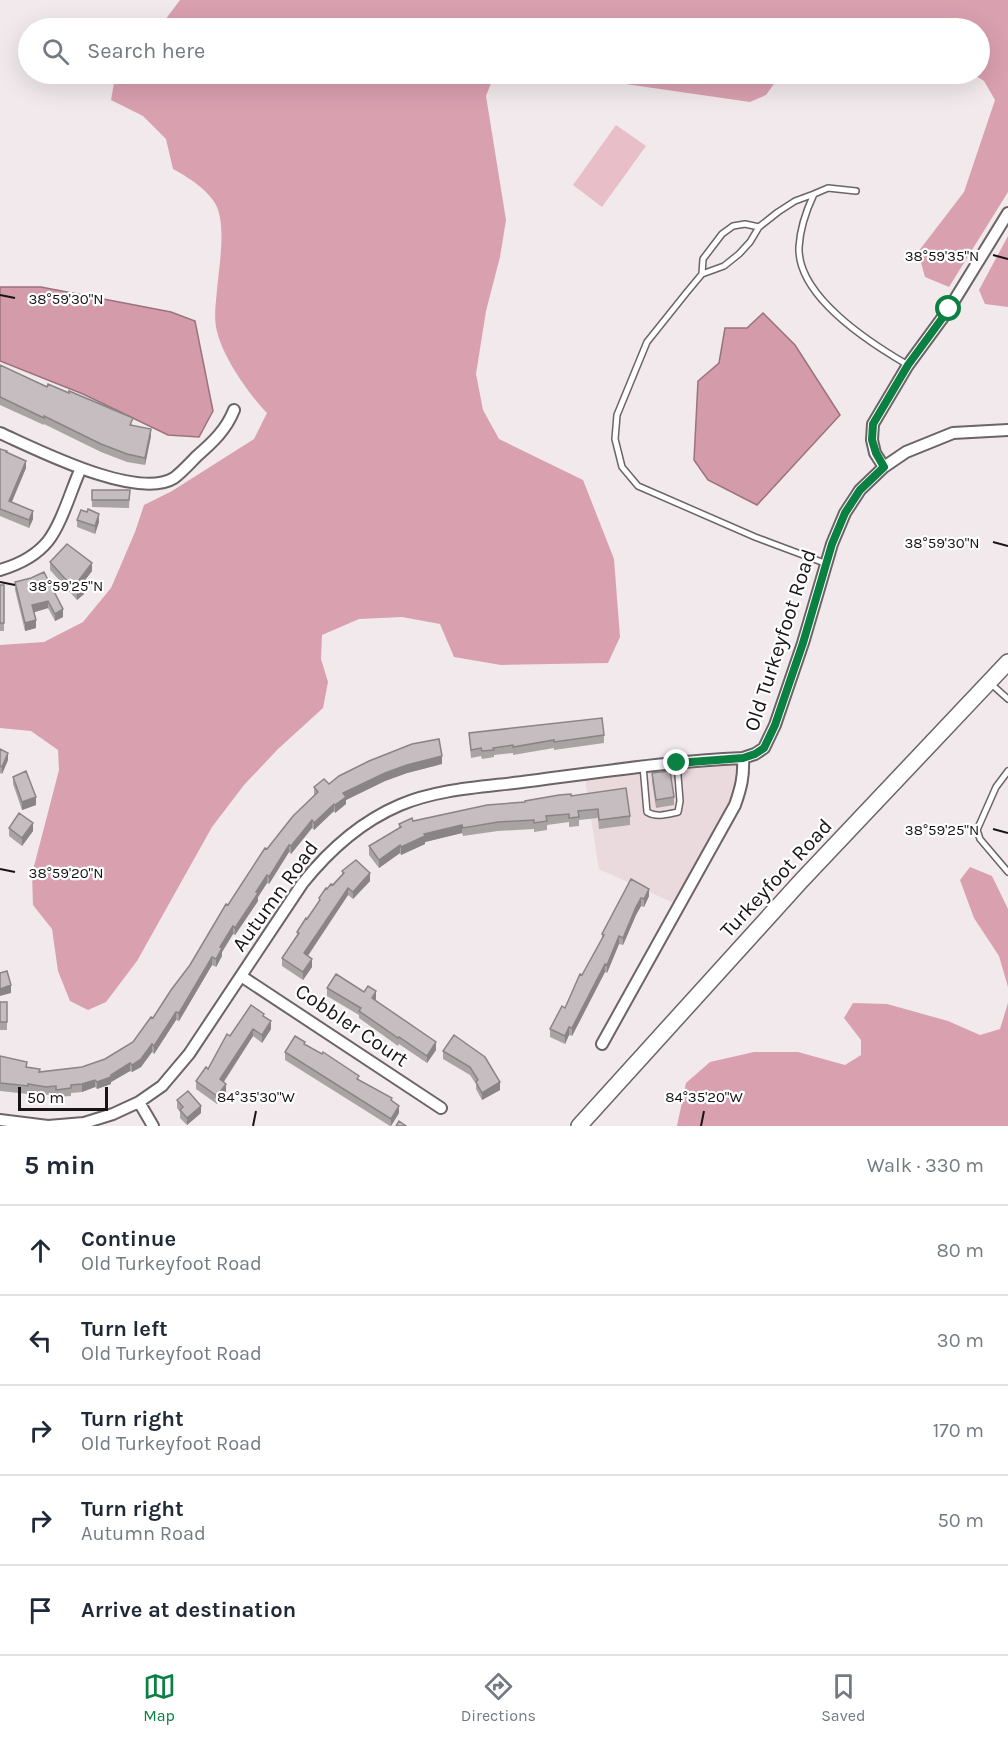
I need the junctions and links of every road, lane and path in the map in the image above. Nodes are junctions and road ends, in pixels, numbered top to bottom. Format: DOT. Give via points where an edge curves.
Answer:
graph roads {
  1 [pos="856,190"];
  2 [pos="814,194"];
  3 [pos="1008,213"];
  4 [pos="759,227"];
  5 [pos="702,274"];
  6 [pos="908,365"];
  7 [pos="234,410"];
  8 [pos="1008,429"];
  9 [pos="0,433"];
  10 [pos="884,467"];
  11 [pos="81,468"];
  12 [pos="826,564"];
  13 [pos="0,570"];
  14 [pos="1008,662"];
  15 [pos="989,682"];
  16 [pos="1008,699"];
  17 [pos="743,758"];
  18 [pos="677,763"];
  19 [pos="643,766"];
  20 [pos="1008,771"];
  21 [pos="1008,872"];
  22 [pos="242,976"];
  23 [pos="602,1044"];
  24 [pos="139,1102"];
  25 [pos="441,1108"];
  26 [pos="0,1120"];
  27 [pos="153,1126"];
  28 [pos="579,1126"];
  1 -- 2 [label="lane" via="828,189"];
  2 -- 4 [label="lane" via="795,201"];
  2 -- 6 [label="lane" via="803,220 799,249 802,269 838,317"];
  3 -- 6 [label="street" via="949,309"];
  4 -- 5 [label="lane" via="739,254 724,266"];
  4 -- 5 [label="lane" via="733,226 722,234 703,259"];
  5 -- 12 [label="lane" via="647,342 617,415 615,438 622,467 638,486"];
  6 -- 10 [label="street" via="873,424 874,447"];
  7 -- 11 [label="street" via="220,436 172,479 147,483 110,478"];
  8 -- 10 [label="street, Old Turkeyfoot Road" via="953,433 906,452"];
  9 -- 11 [label="street"];
  10 -- 12 [label="street, Old Turkeyfoot Road" via="860,490 845,513"];
  11 -- 13 [label="street" via="48,542 15,566"];
  12 -- 17 [label="street, Old Turkeyfoot Road" via="775,725 764,748"];
  14 -- 15 [label="main road, Turkeyfoot Road"];
  15 -- 16 [label="lane"];
  15 -- 28 [label="main road, Turkeyfoot Road" via="793,889"];
  17 -- 18 [label="street, Autumn Road"];
  17 -- 23 [label="street, Old Turkeyfoot Road" via="743,780 735,805"];
  18 -- 19 [label="street, Autumn Road"];
  18 -- 19 [label="lane" via="678,812 661,815 647,812"];
  19 -- 22 [label="street, Autumn Road" via="446,792 402,804 377,817 321,860"];
  20 -- 21 [label="lane" via="996,787 977,830"];
  22 -- 24 [label="street, Autumn Road" via="189,1054 162,1086"];
  22 -- 25 [label="street, Cobbler Court"];
  24 -- 26 [label="street, Autumn Road" via="113,1114 68,1125"];
  24 -- 27 [label="street"];
}
